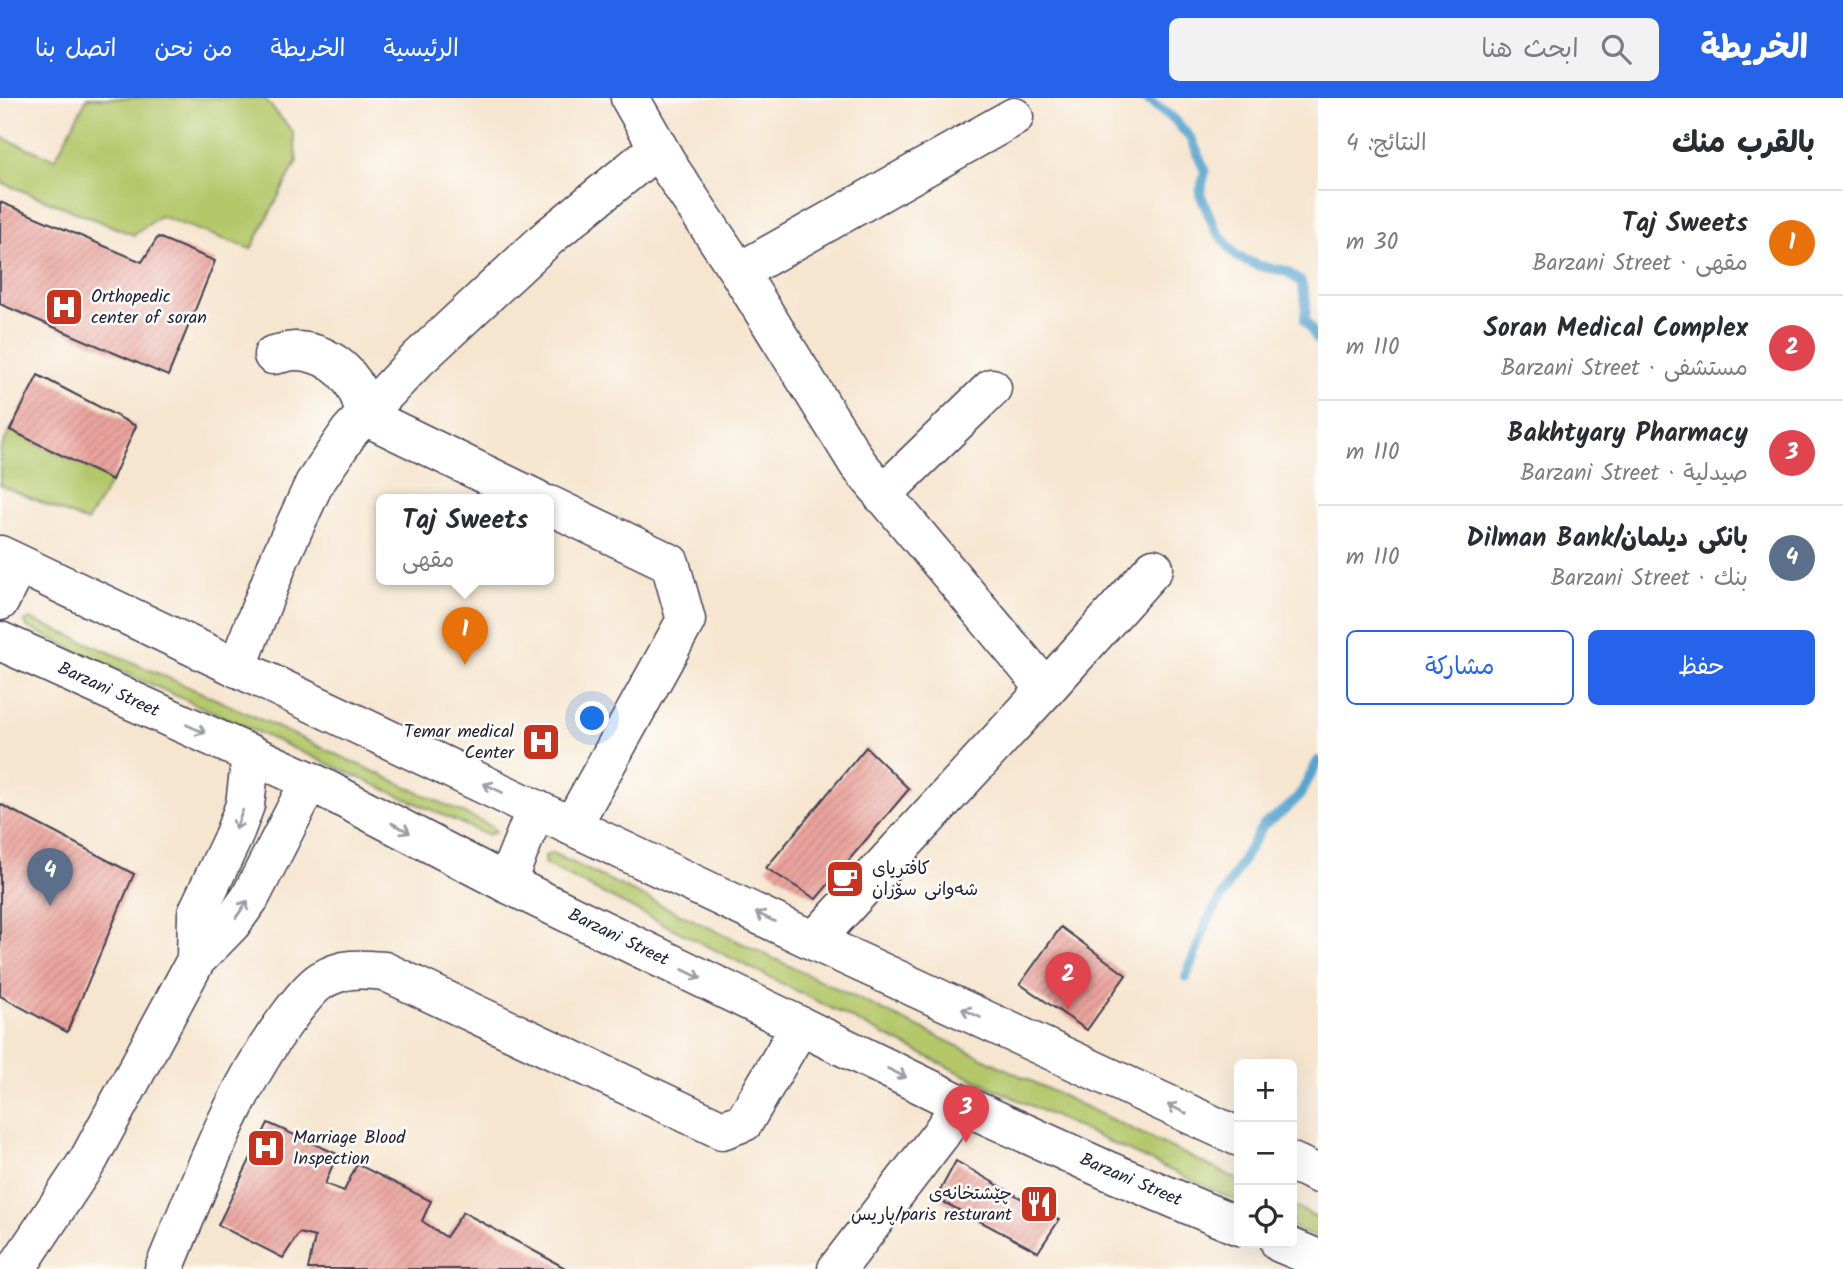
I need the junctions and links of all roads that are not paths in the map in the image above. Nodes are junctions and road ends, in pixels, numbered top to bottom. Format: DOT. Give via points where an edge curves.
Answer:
graph roads {
  1 [pos="630,98"];
  2 [pos="1014,117"];
  3 [pos="658,148"];
  4 [pos="739,272"];
  5 [pos="273,355"];
  6 [pos="992,388"];
  7 [pos="365,416"];
  8 [pos="526,494"];
  9 [pos="882,495"];
  10 [pos="554,507"];
  11 [pos="9,560"];
  12 [pos="1154,568"];
  13 [pos="0,601"];
  14 [pos="0,641"];
  15 [pos="237,668"];
  16 [pos="1046,689"];
  17 [pos="251,754"];
  18 [pos="310,781"];
  19 [pos="536,809"];
  20 [pos="572,826"];
  21 [pos="506,883"];
  22 [pos="814,941"];
  23 [pos="196,960"];
  24 [pos="800,1026"];
  25 [pos="961,1104"];
  26 [pos="1234,1136"];
  27 [pos="1297,1164"];
  28 [pos="1318,1174"];
  29 [pos="1234,1224"];
  30 [pos="1292,1248"];
  31 [pos="1318,1259"];
  32 [pos="856,1261"];
  33 [pos="16,1269"];
  34 [pos="164,1269"];
  1 -- 3 [label="main road"];
  2 -- 4 [label="main road"];
  3 -- 4 [label="main road"];
  3 -- 7 [label="main road" via="550,236 418,359"];
  4 -- 9 [label="main road"];
  5 -- 7 [label="main road" via="294,351 334,363 350,377"];
  6 -- 9 [label="main road"];
  7 -- 8 [label="main road"];
  7 -- 15 [label="main road" via="314,484"];
  9 -- 16 [label="main road"];
  10 -- 20 [label="main road" via="670,563 686,620"];
  11 -- 13 [label="main road"];
  11 -- 15 [label="main road"];
  12 -- 16 [label="main road"];
  14 -- 17 [label="main road, Barzani Street, one-way"];
  19 -- 15 [label="main road, one-way"];
  16 -- 22 [label="main road"];
  17 -- 18 [label="main road, Barzani Street"];
  17 -- 23 [label="main road, one-way" via="246,805 197,913"];
  18 -- 21 [label="main road, Barzani Street, one-way"];
  23 -- 18 [label="main road, one-way" via="242,911"];
  19 -- 20 [label="main road"];
  19 -- 21 [label="main road"];
  22 -- 20 [label="main road, one-way"];
  21 -- 24 [label="main road, Barzani Street, one-way"];
  26 -- 22 [label="main road, one-way"];
  23 -- 33 [label="main road" via="89,1159"];
  24 -- 25 [label="main road, Barzani Street, one-way"];
  24 -- 34 [label="main road" via="744,1122 722,1130 384,971 350,968 320,981 265,1048 231,1110"];
  25 -- 29 [label="main road, Barzani Street"];
  25 -- 32 [label="main road"];
  27 -- 28 [label="main road"];
  30 -- 31 [label="main road"];
}
